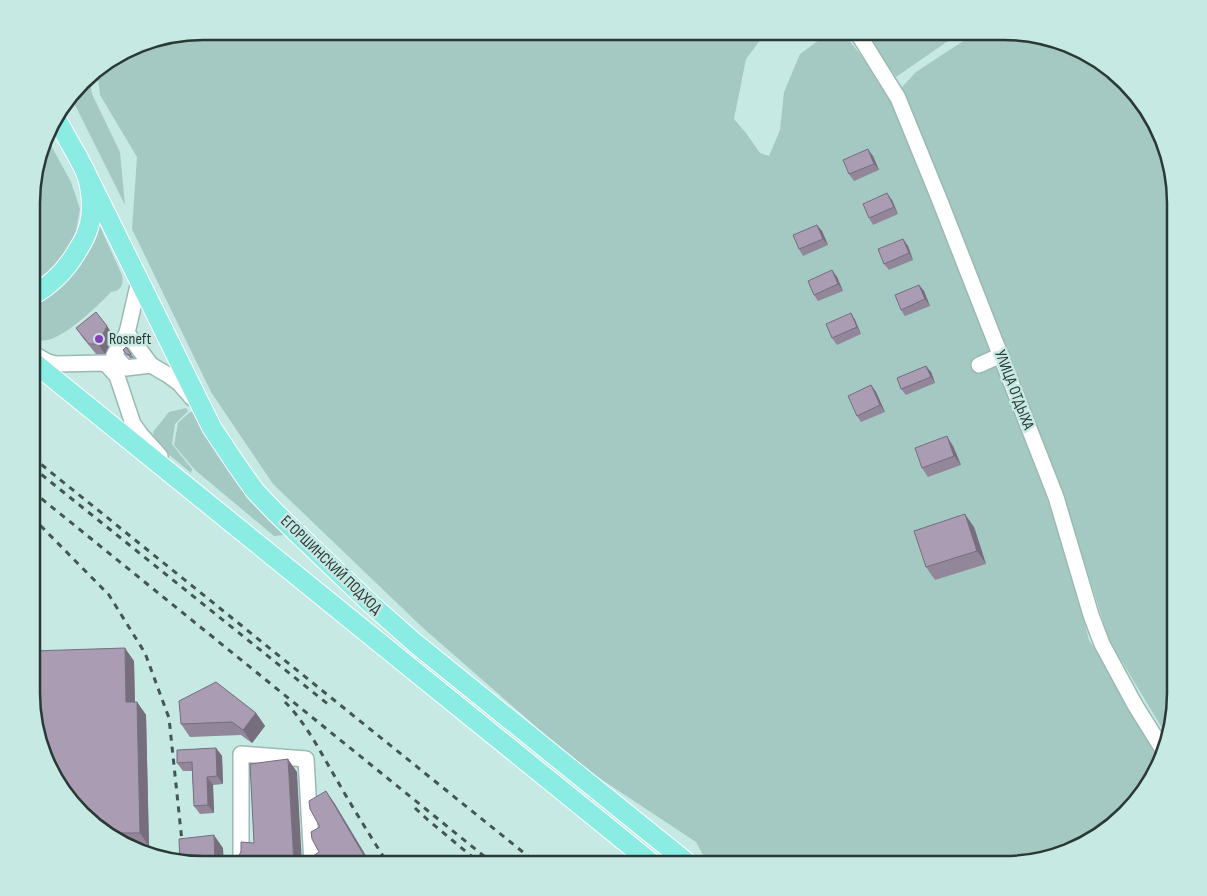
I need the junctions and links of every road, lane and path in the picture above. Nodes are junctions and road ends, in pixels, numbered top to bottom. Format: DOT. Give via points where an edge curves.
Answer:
graph roads {
  1 [pos="862,40"];
  2 [pos="60,126"];
  3 [pos="85,171"];
  4 [pos="139,281"];
  5 [pos="40,291"];
  6 [pos="127,333"];
  7 [pos="1001,355"];
  8 [pos="40,358"];
  9 [pos="151,365"];
  10 [pos="979,365"];
  11 [pos="40,367"];
  12 [pos="212,428"];
  13 [pos="223,516"];
  14 [pos="1158,743"];
  15 [pos="241,856"];
  16 [pos="312,856"];
  17 [pos="643,856"];
  18 [pos="679,856"];
  1 -- 7 [label="street, УЛИЦА ОТДЫХА" via="898,98"];
  2 -- 3 [label="main road"];
  3 -- 4 [label="main road, ЕГОРШИНСКИЙ ПОДХОД"];
  3 -- 5 [label="main road" via="92,208 87,232 66,268"];
  4 -- 6 [label="street"];
  4 -- 12 [label="main road, ЕГОРШИНСКИЙ ПОДХОД"];
  6 -- 9 [label="street"];
  6 -- 9 [label="street" via="114,355 126,368"];
  7 -- 10 [label="street"];
  7 -- 14 [label="street, УЛИЦА ОТДЫХА" via="1056,497 1102,644"];
  8 -- 13 [label="street" via="55,364 105,363 117,376 133,424 141,435"];
  9 -- 12 [label="street" via="183,387"];
  11 -- 13 [label="main road, ЕГОРШИНСКИЙ ПОДХОД"];
  12 -- 18 [label="main road, ЕГОРШИНСКИЙ ПОДХОД" via="255,491 372,605"];
  13 -- 17 [label="main road, ЕГОРШИНСКИЙ ПОДХОД"];
  15 -- 16 [label="street" via="241,754 306,758"];
}
